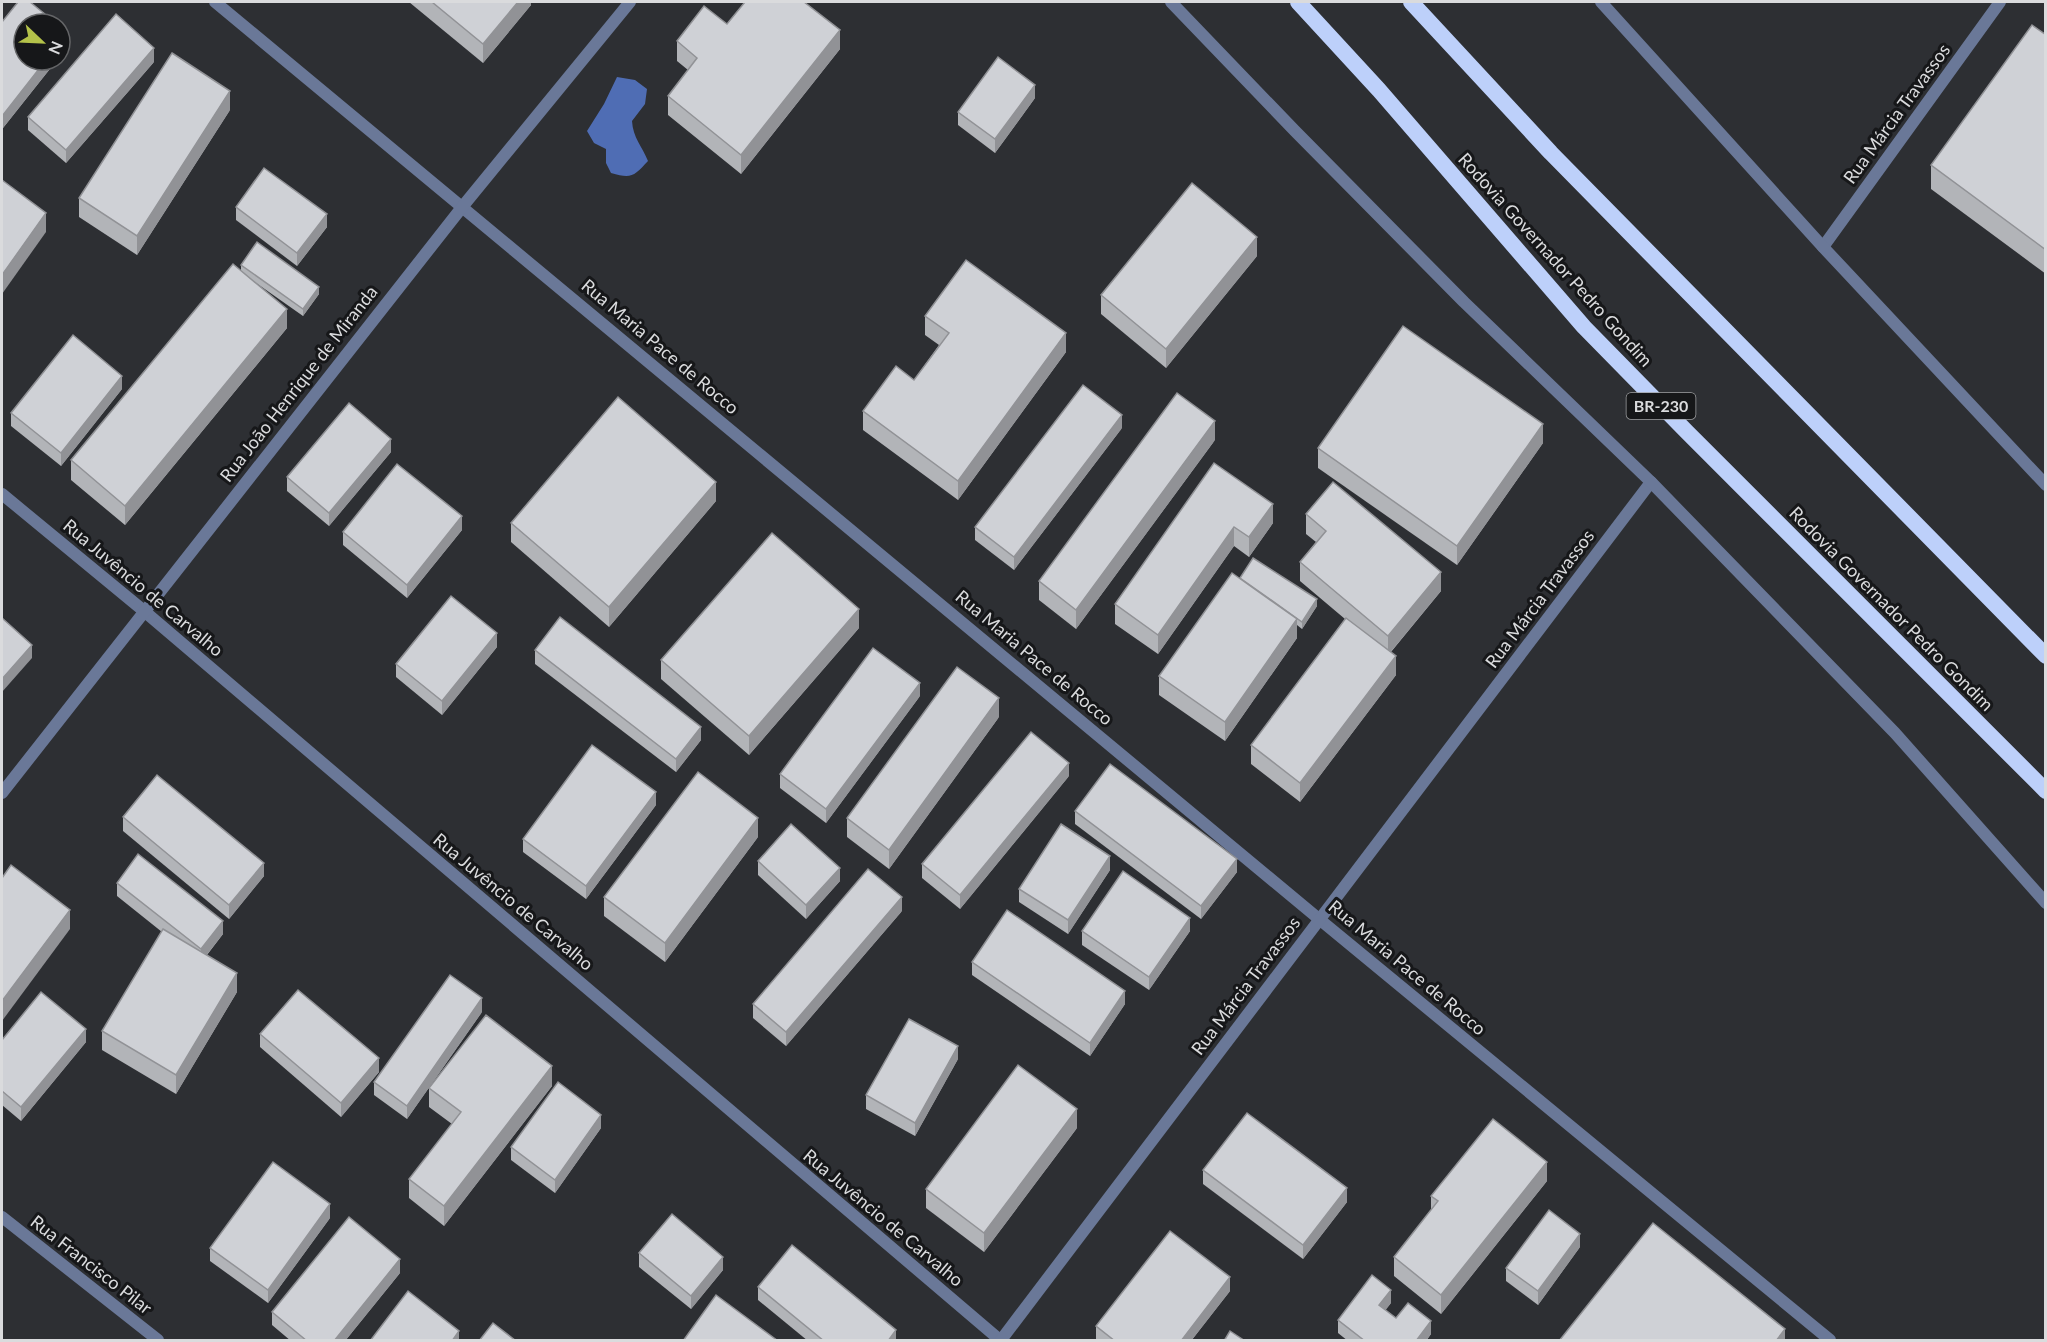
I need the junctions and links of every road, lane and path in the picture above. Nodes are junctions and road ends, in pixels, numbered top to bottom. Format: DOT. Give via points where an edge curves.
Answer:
graph roads {
  1 [pos="215,2"];
  2 [pos="630,2"];
  3 [pos="1171,2"];
  4 [pos="1298,2"];
  5 [pos="1411,2"];
  6 [pos="1601,2"];
  7 [pos="2000,2"];
  8 [pos="463,206"];
  9 [pos="1823,247"];
  10 [pos="1651,482"];
  11 [pos="2046,484"];
  12 [pos="2,494"];
  13 [pos="144,611"];
  14 [pos="2046,656"];
  15 [pos="2046,791"];
  16 [pos="2,793"];
  17 [pos="2046,903"];
  18 [pos="1319,919"];
  19 [pos="2,1217"];
  20 [pos="158,1341"];
  21 [pos="1000,1341"];
  22 [pos="1830,1341"];
  1 -- 8 [label="street, Rua Maria Pace de Rocco"];
  2 -- 8 [label="street, Rua João Henrique de Miranda"];
  3 -- 10 [label="street" via="1464,302"];
  4 -- 15 [label="highway, Rodovia Governador Pedro Gondim / BR-230" via="1584,327"];
  5 -- 14 [label="highway" via="1551,153"];
  6 -- 9 [label="street"];
  7 -- 9 [label="street, Rua Márcia Travassos"];
  8 -- 13 [label="street, Rua João Henrique de Miranda"];
  8 -- 18 [label="street, Rua Maria Pace de Rocco"];
  9 -- 11 [label="street"];
  10 -- 17 [label="street" via="1895,734"];
  10 -- 18 [label="street, Rua Márcia Travassos"];
  12 -- 13 [label="street, Rua Juvêncio de Carvalho"];
  13 -- 16 [label="street, Rua João Henrique de Miranda"];
  13 -- 21 [label="street, Rua Juvêncio de Carvalho"];
  18 -- 21 [label="street, Rua Márcia Travassos"];
  18 -- 22 [label="street, Rua Maria Pace de Rocco"];
  19 -- 20 [label="street, Rua Francisco Pilar"];
}
